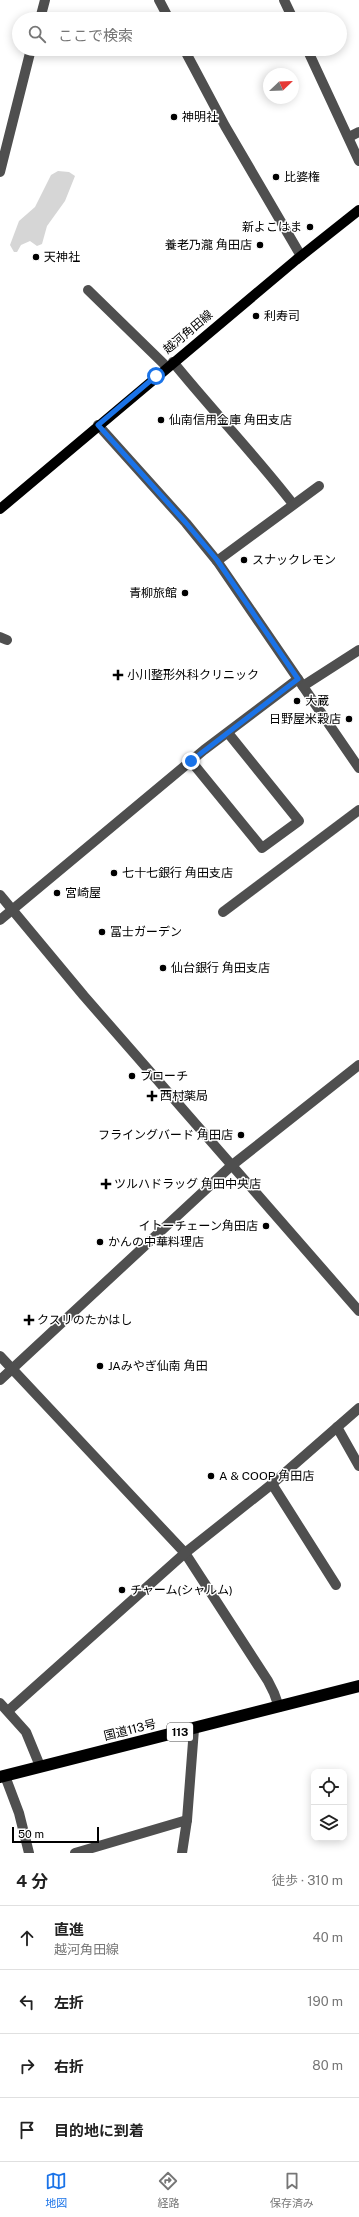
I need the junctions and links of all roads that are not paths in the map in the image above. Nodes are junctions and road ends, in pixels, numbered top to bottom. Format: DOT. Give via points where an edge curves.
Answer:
graph roads {
  1 [pos="45,0"];
  2 [pos="159,0"];
  3 [pos="284,0"];
  4 [pos="42,12"];
  5 [pos="165,12"];
  6 [pos="290,12"];
  7 [pos="29,56"];
  8 [pos="188,56"];
  9 [pos="310,56"];
  10 [pos="359,132"];
  11 [pos="349,137"];
  12 [pos="359,161"];
  13 [pos="0,172"];
  14 [pos="359,210"];
  15 [pos="300,256"];
  16 [pos="88,290"];
  17 [pos="170,364"];
  18 [pos="98,425"];
  19 [pos="319,486"];
  20 [pos="293,504"];
  21 [pos="0,509"];
  22 [pos="217,560"];
  23 [pos="359,650"];
  24 [pos="300,683"];
  25 [pos="228,732"];
  26 [pos="191,761"];
  27 [pos="358,766"];
  28 [pos="359,810"];
  29 [pos="0,895"];
  30 [pos="12,909"];
  31 [pos="223,912"];
  32 [pos="0,920"];
  33 [pos="359,1065"];
  34 [pos="231,1166"];
  35 [pos="355,1299"];
  36 [pos="359,1311"];
  37 [pos="0,1356"];
  38 [pos="12,1368"];
  39 [pos="0,1380"];
  40 [pos="359,1408"];
  41 [pos="337,1427"];
  42 [pos="359,1466"];
  43 [pos="272,1484"];
  44 [pos="185,1553"];
  45 [pos="336,1585"];
  46 [pos="359,1686"];
  47 [pos="0,1703"];
  48 [pos="279,1707"];
  49 [pos="8,1711"];
  50 [pos="194,1729"];
  51 [pos="40,1766"];
  52 [pos="2,1776"];
  53 [pos="187,1820"];
  54 [pos="29,1853"];
  55 [pos="75,1853"];
  56 [pos="182,1853"];
  1 -- 4 [label="street"];
  2 -- 5 [label="street"];
  3 -- 6 [label="street"];
  7 -- 13 [label="street"];
  8 -- 15 [label="street"];
  9 -- 11 [label="street"];
  10 -- 11 [label="street"];
  11 -- 12 [label="street"];
  14 -- 15 [label="main road, 越河角田線"];
  15 -- 17 [label="main road, 越河角田線"];
  16 -- 17 [label="street"];
  17 -- 18 [label="main road, 越河角田線"];
  17 -- 20 [label="street" via="263,465"];
  18 -- 21 [label="main road, 越河角田線"];
  18 -- 22 [label="street"];
  19 -- 20 [label="street"];
  20 -- 22 [label="street"];
  22 -- 24 [label="street"];
  23 -- 24 [label="street"];
  24 -- 25 [label="street"];
  24 -- 27 [label="street"];
  25 -- 26 [label="street"];
  25 -- 26 [label="street" via="299,820 262,848"];
  26 -- 30 [label="street"];
  28 -- 31 [label="street"];
  29 -- 30 [label="street"];
  30 -- 32 [label="street"];
  30 -- 34 [label="street"];
  33 -- 34 [label="street"];
  34 -- 35 [label="street"];
  34 -- 38 [label="street"];
  35 -- 36 [label="street"];
  37 -- 38 [label="street"];
  38 -- 39 [label="street"];
  38 -- 44 [label="street"];
  40 -- 41 [label="street"];
  41 -- 42 [label="street"];
  41 -- 43 [label="street"];
  43 -- 44 [label="street"];
  43 -- 45 [label="street"];
  44 -- 48 [label="street" via="268,1681"];
  44 -- 49 [label="street"];
  46 -- 48 [label="highway, 国道113号 / 113"];
  47 -- 49 [label="street"];
  48 -- 50 [label="highway, 国道113号 / 113"];
  49 -- 51 [label="street" via="26,1732"];
  50 -- 51 [label="highway, 国道113号 / 113"];
  50 -- 53 [label="street"];
  51 -- 52 [label="highway, 国道113号 / 113"];
  52 -- 54 [label="street" via="19,1813"];
  53 -- 55 [label="street"];
  53 -- 56 [label="street"];
}
